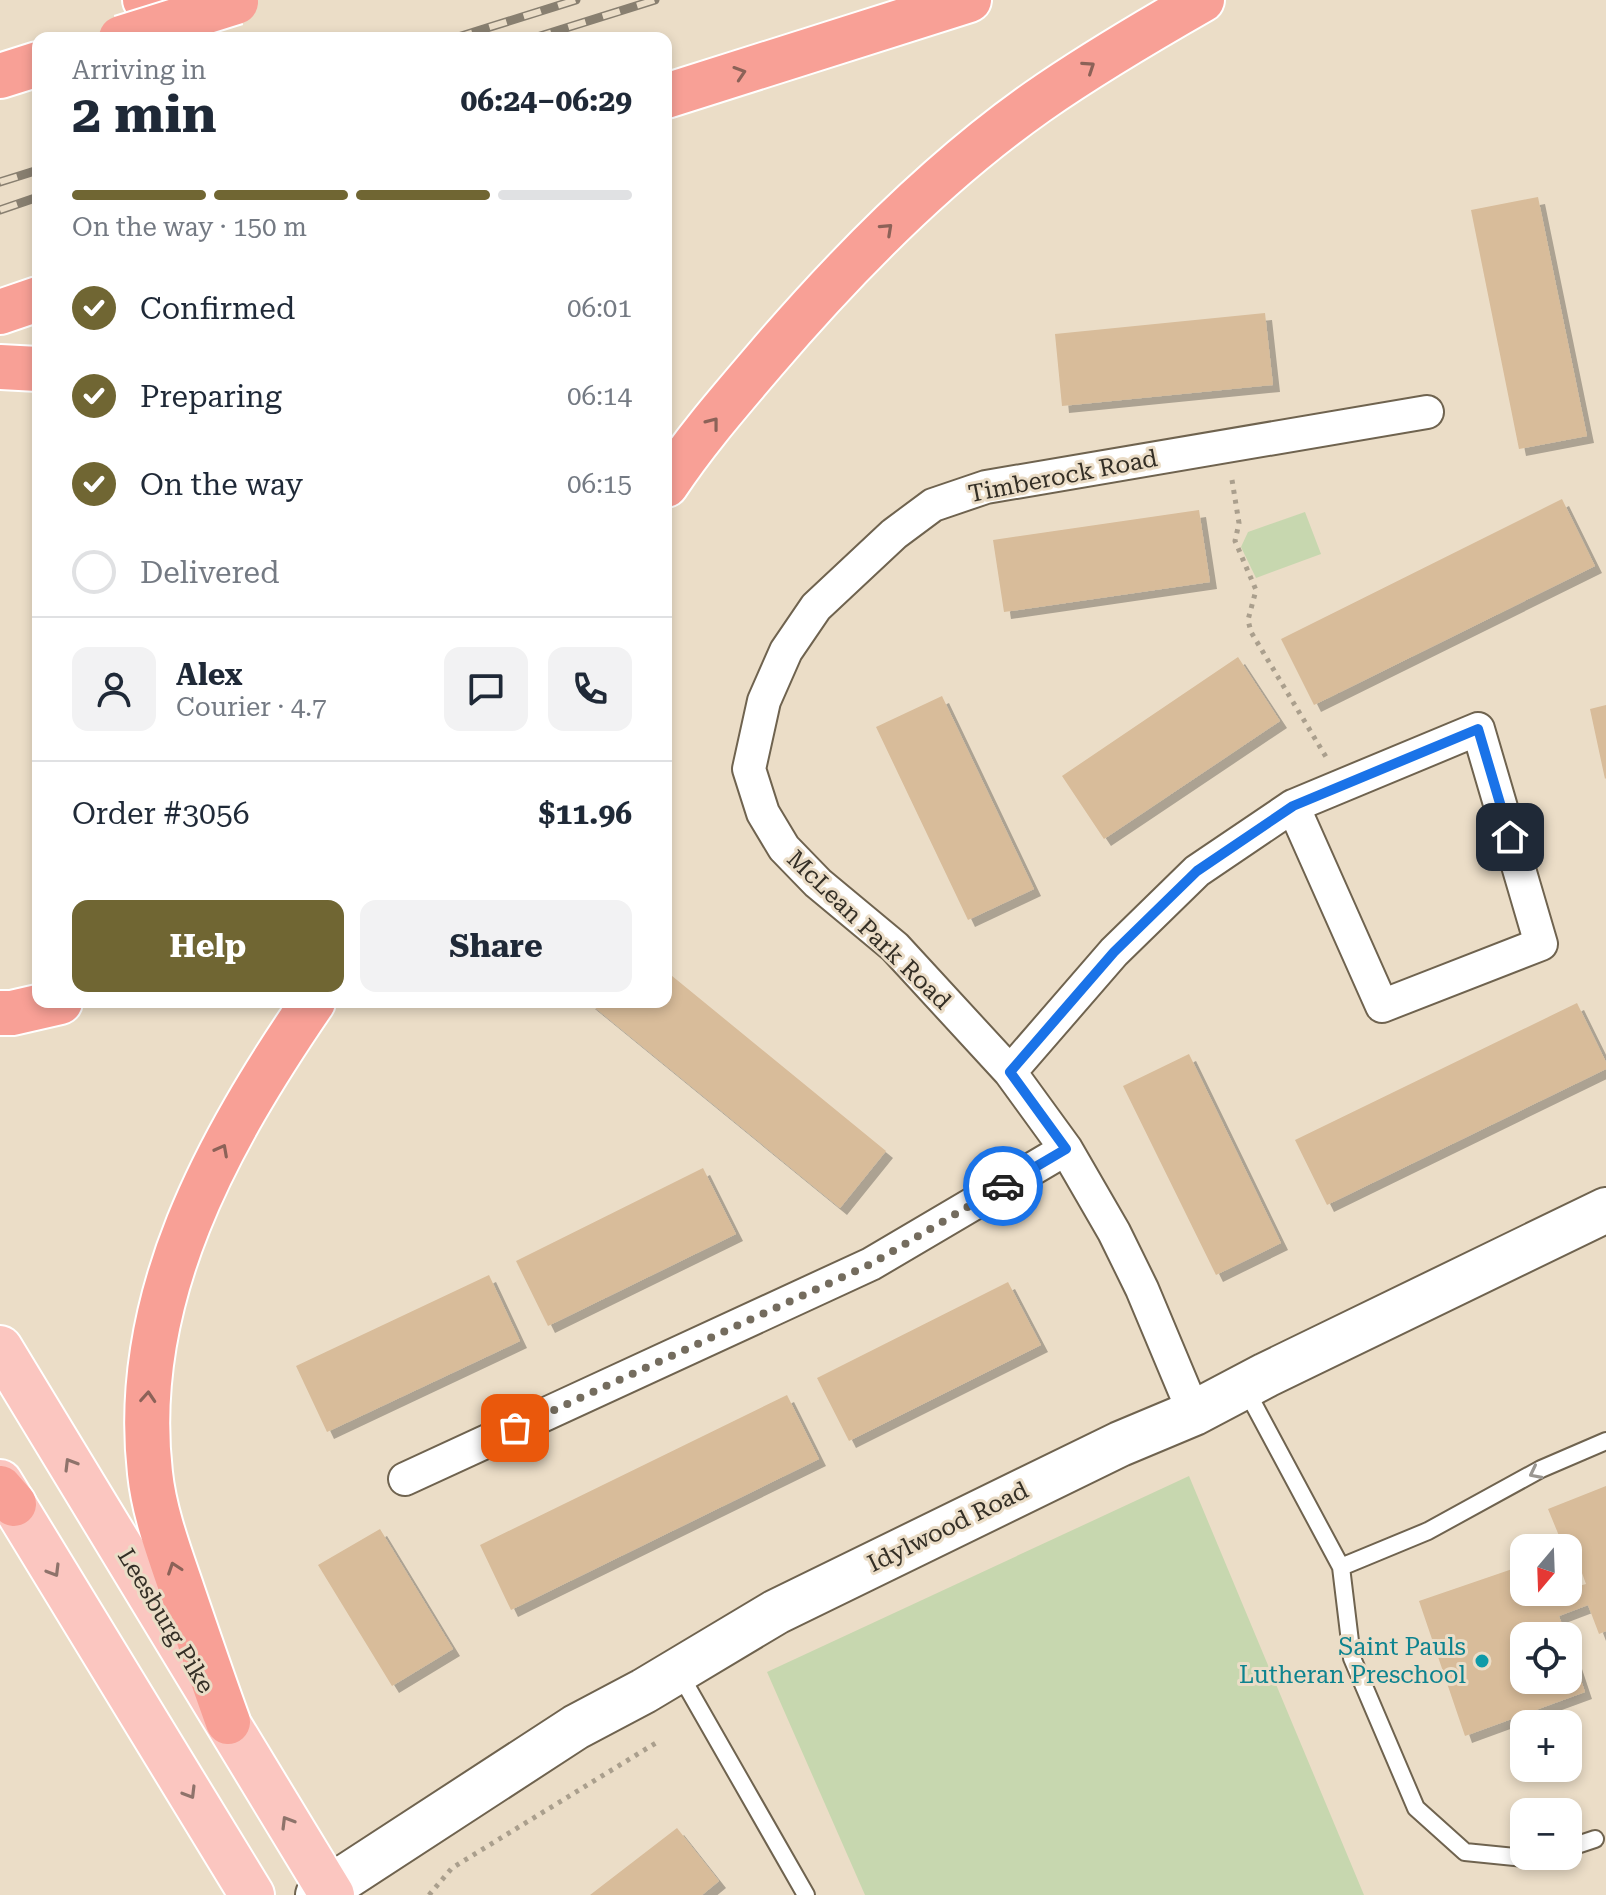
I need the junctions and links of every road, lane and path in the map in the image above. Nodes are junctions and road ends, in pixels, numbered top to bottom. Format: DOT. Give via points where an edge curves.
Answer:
graph roads {
  1 [pos="145,0"];
  2 [pos="969,0"];
  3 [pos="1202,0"];
  4 [pos="239,1"];
  5 [pos="140,32"];
  6 [pos="175,32"];
  7 [pos="32,66"];
  8 [pos="0,76"];
  9 [pos="672,94"];
  10 [pos="32,301"];
  11 [pos="0,312"];
  12 [pos="0,367"];
  13 [pos="32,369"];
  14 [pos="1427,412"];
  15 [pos="1227,446"];
  16 [pos="672,477"];
  17 [pos="749,769"];
  18 [pos="1341,787"];
  19 [pos="1293,806"];
  20 [pos="34,1008"];
  21 [pos="304,1012"];
  22 [pos="0,1013"];
  23 [pos="1010,1072"];
  24 [pos="1066,1149"];
  25 [pos="1606,1210"];
  26 [pos="0,1348"];
  27 [pos="1244,1387"];
  28 [pos="1194,1413"];
  29 [pos="1606,1441"];
  30 [pos="405,1479"];
  31 [pos="5,1491"];
  32 [pos="1341,1567"];
  33 [pos="678,1670"];
  34 [pos="228,1722"];
  35 [pos="659,1741"];
  36 [pos="1595,1839"];
  37 [pos="1582,1843"];
  38 [pos="1510,1856"];
  39 [pos="326,1893"];
  40 [pos="252,1895"];
  41 [pos="429,1895"];
  42 [pos="806,1895"];
  1 -- 6 [label="highway"];
  9 -- 2 [label="highway, one-way"];
  16 -- 3 [label="highway, one-way" via="806,312 959,163 1047,95"];
  4 -- 5 [label="highway, bridge"];
  7 -- 8 [label="highway"];
  10 -- 11 [label="highway"];
  12 -- 13 [label="highway"];
  14 -- 15 [label="street, Timberock Road"];
  15 -- 17 [label="street, Timberock Road" via="986,487 933,505 816,607 786,651 764,701"];
  15 -- 18 [label="path" via="1239,523 1235,541 1256,590 1248,620 1251,632"];
  17 -- 23 [label="street, McLean Park Road" via="763,813 784,848 895,947"];
  18 -- 19 [label="street"];
  18 -- 19 [label="street" via="1478,729 1541,944 1382,1006"];
  19 -- 23 [label="street" via="1197,871 1114,952"];
  20 -- 22 [label="highway"];
  34 -- 21 [label="highway, one-way" via="165,1542 150,1475 146,1401 158,1324 180,1241 202,1188"];
  23 -- 24 [label="street, McLean Park Road"];
  24 -- 28 [label="street, McLean Park Road" via="1142,1289"];
  24 -- 30 [label="street" via="871,1264"];
  25 -- 27 [label="main road, Idylwood Road"];
  34 -- 26 [label="main road, Leesburg Pike, one-way"];
  27 -- 28 [label="main road, Idylwood Road"];
  27 -- 32 [label="lane"];
  28 -- 33 [label="main road, Idylwood Road" via="871,1564"];
  29 -- 32 [label="lane, one-way" via="1541,1469 1428,1531"];
  31 -- 40 [label="main road, one-way"];
  32 -- 38 [label="lane" via="1352,1658 1416,1808 1465,1852"];
  33 -- 39 [label="main road, Idylwood Road" via="576,1727"];
  33 -- 42 [label="lane"];
  39 -- 34 [label="main road, Leesburg Pike, one-way"];
  35 -- 41 [label="path" via="452,1868"];
  36 -- 37 [label="lane"];
}
